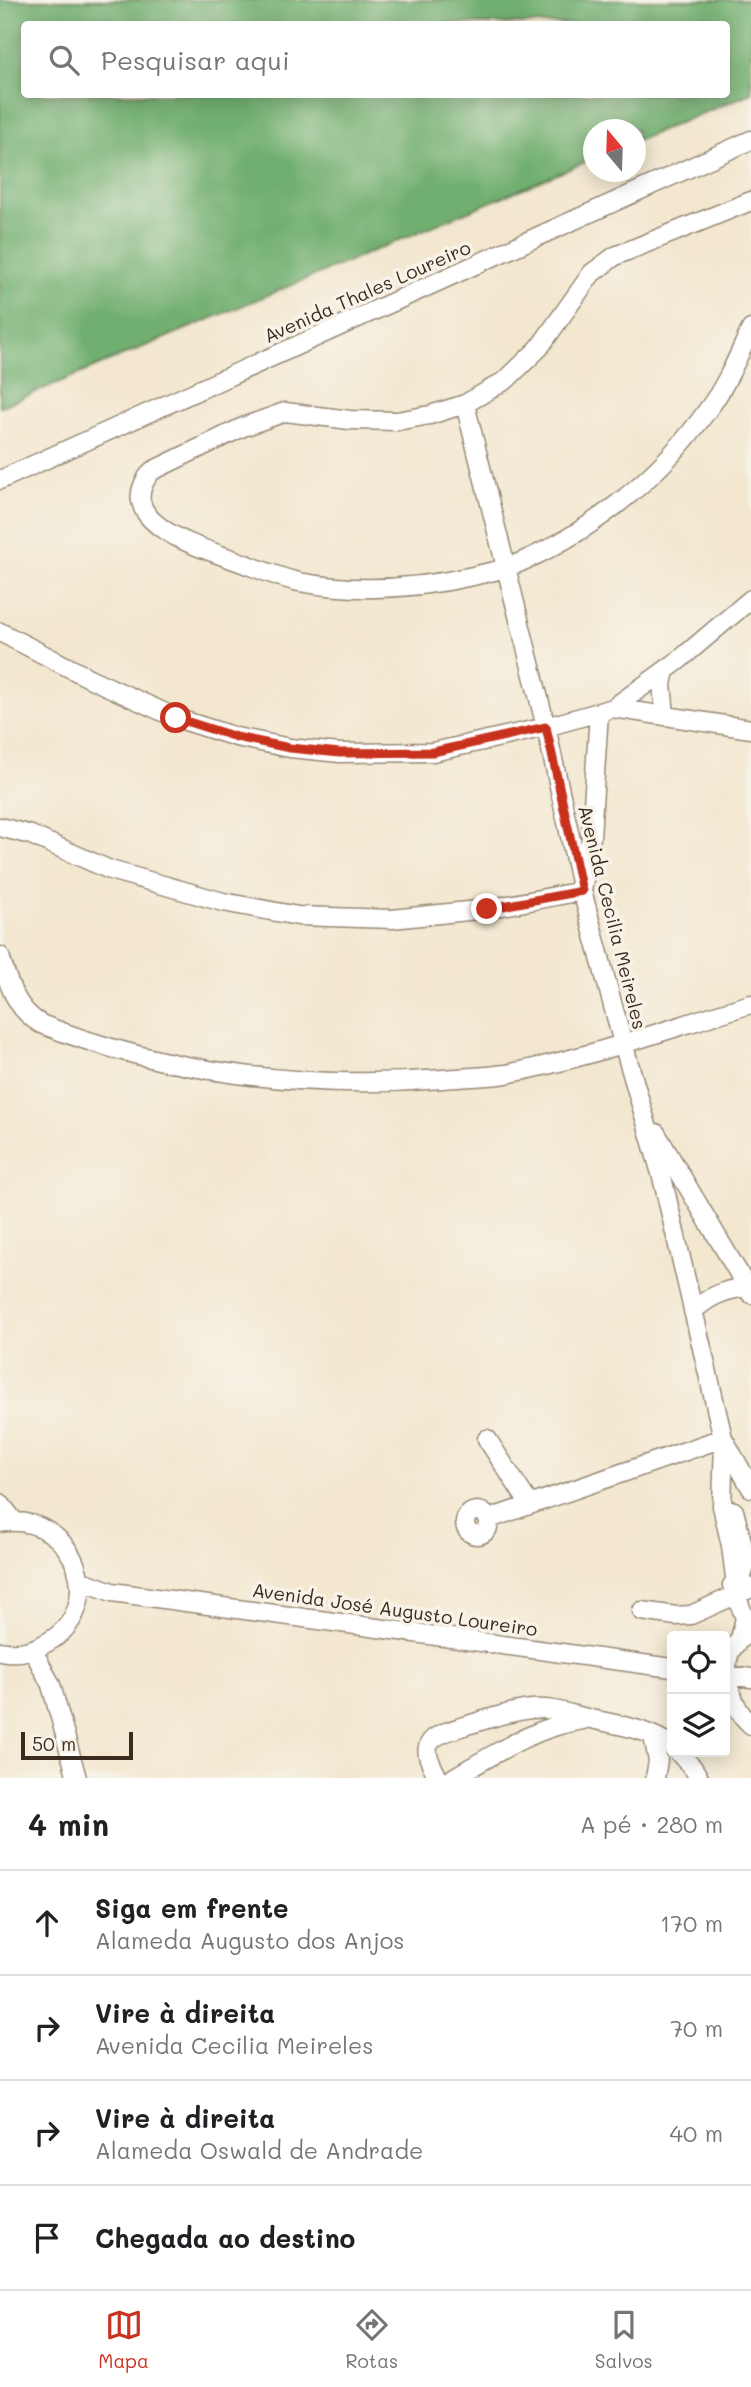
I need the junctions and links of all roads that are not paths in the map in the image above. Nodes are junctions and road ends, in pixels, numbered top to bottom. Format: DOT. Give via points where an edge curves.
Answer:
graph roads {
  1 [pos="751,140"];
  2 [pos="751,201"];
  3 [pos="751,328"];
  4 [pos="465,404"];
  5 [pos="0,480"];
  6 [pos="507,567"];
  7 [pos="751,599"];
  8 [pos="0,632"];
  9 [pos="666,671"];
  10 [pos="606,710"];
  11 [pos="665,715"];
  12 [pos="546,727"];
  13 [pos="751,729"];
  14 [pos="0,827"];
  15 [pos="582,891"];
  16 [pos="0,956"];
  17 [pos="751,1004"];
  18 [pos="623,1043"];
  19 [pos="642,1108"];
  20 [pos="748,1290"];
  21 [pos="694,1311"];
  22 [pos="723,1438"];
  23 [pos="487,1439"];
  24 [pos="749,1485"];
  25 [pos="0,1503"];
  26 [pos="530,1505"];
  27 [pos="489,1519"];
  28 [pos="7,1522"];
  29 [pos="736,1542"];
  30 [pos="80,1580"];
  31 [pos="744,1591"];
  32 [pos="112,1592"];
  33 [pos="77,1607"];
  34 [pos="642,1611"];
  35 [pos="746,1635"];
  36 [pos="52,1641"];
  37 [pos="33,1650"];
  38 [pos="0,1651"];
  39 [pos="730,1654"];
  40 [pos="667,1667"];
  41 [pos="730,1675"];
  42 [pos="751,1678"];
  43 [pos="51,1685"];
  44 [pos="730,1686"];
  45 [pos="588,1719"];
  46 [pos="751,1725"];
  47 [pos="653,1736"];
  48 [pos="667,1743"];
  49 [pos="683,1757"];
  50 [pos="76,1778"];
  51 [pos="438,1778"];
  52 [pos="453,1778"];
  53 [pos="655,1778"];
  54 [pos="699,1778"];
  1 -- 5 [label="street, Avenida Thales Loureiro"];
  2 -- 4 [label="street" via="601,264 539,348 506,380"];
  3 -- 6 [label="street" via="710,407 664,464 616,506"];
  4 -- 6 [label="street, Avenida Cecilia Meireles"];
  4 -- 6 [label="street" via="397,421 285,412 243,426 152,471 143,481 143,510 167,532 297,581 397,589"];
  6 -- 12 [label="street, Avenida Cecilia Meireles"];
  7 -- 9 [label="street"];
  8 -- 12 [label="street" via="176,718 290,748 340,753 433,752"];
  9 -- 10 [label="street"];
  9 -- 11 [label="street" via="662,684"];
  10 -- 11 [label="street"];
  10 -- 12 [label="street"];
  10 -- 15 [label="street"];
  11 -- 13 [label="street"];
  12 -- 15 [label="street, Avenida Cecilia Meireles"];
  14 -- 15 [label="street" via="31,835 110,870 223,902 298,916 392,919 487,909"];
  15 -- 18 [label="street, Avenida Cecilia Meireles"];
  16 -- 18 [label="street" via="20,1007 29,1017 54,1029 161,1061 257,1077 402,1082 503,1074"];
  17 -- 18 [label="street"];
  18 -- 19 [label="street, Avenida Cecilia Meireles"];
  19 -- 20 [label="street"];
  19 -- 21 [label="street, Avenida Cecilia Meireles"];
  20 -- 21 [label="street" via="720,1292"];
  21 -- 22 [label="street, Avenida Cecilia Meireles"];
  22 -- 24 [label="street, Avenida Cecilia Meireles"];
  22 -- 26 [label="street"];
  22 -- 29 [label="street, Avenida Cecilia Meireles" via="724,1493 732,1503"];
  23 -- 26 [label="street"];
  24 -- 29 [label="street, Avenida Cecilia Meireles"];
  25 -- 28 [label="street"];
  26 -- 27 [label="street"];
  28 -- 30 [label="street" via="33,1524 51,1532 75,1561"];
  29 -- 31 [label="street" via="747,1561"];
  29 -- 31 [label="street" via="722,1565"];
  30 -- 32 [label="street, Avenida José Augusto Loureiro"];
  30 -- 33 [label="street"];
  31 -- 34 [label="street" via="691,1615"];
  31 -- 35 [label="street"];
  32 -- 33 [label="street"];
  32 -- 40 [label="street, Avenida José Augusto Loureiro"];
  33 -- 36 [label="street"];
  35 -- 39 [label="street"];
  36 -- 37 [label="street"];
  36 -- 43 [label="street"];
  37 -- 38 [label="street"];
  37 -- 43 [label="street"];
  41 -- 42 [label="street"];
  43 -- 50 [label="street"];
  44 -- 46 [label="street"];
  45 -- 47 [label="street"];
  45 -- 51 [label="street" via="531,1709 447,1732 434,1739 427,1751"];
  45 -- 52 [label="street" via="544,1730"];
  47 -- 48 [label="street"];
  47 -- 53 [label="street" via="658,1761"];
  49 -- 54 [label="street"];
}
